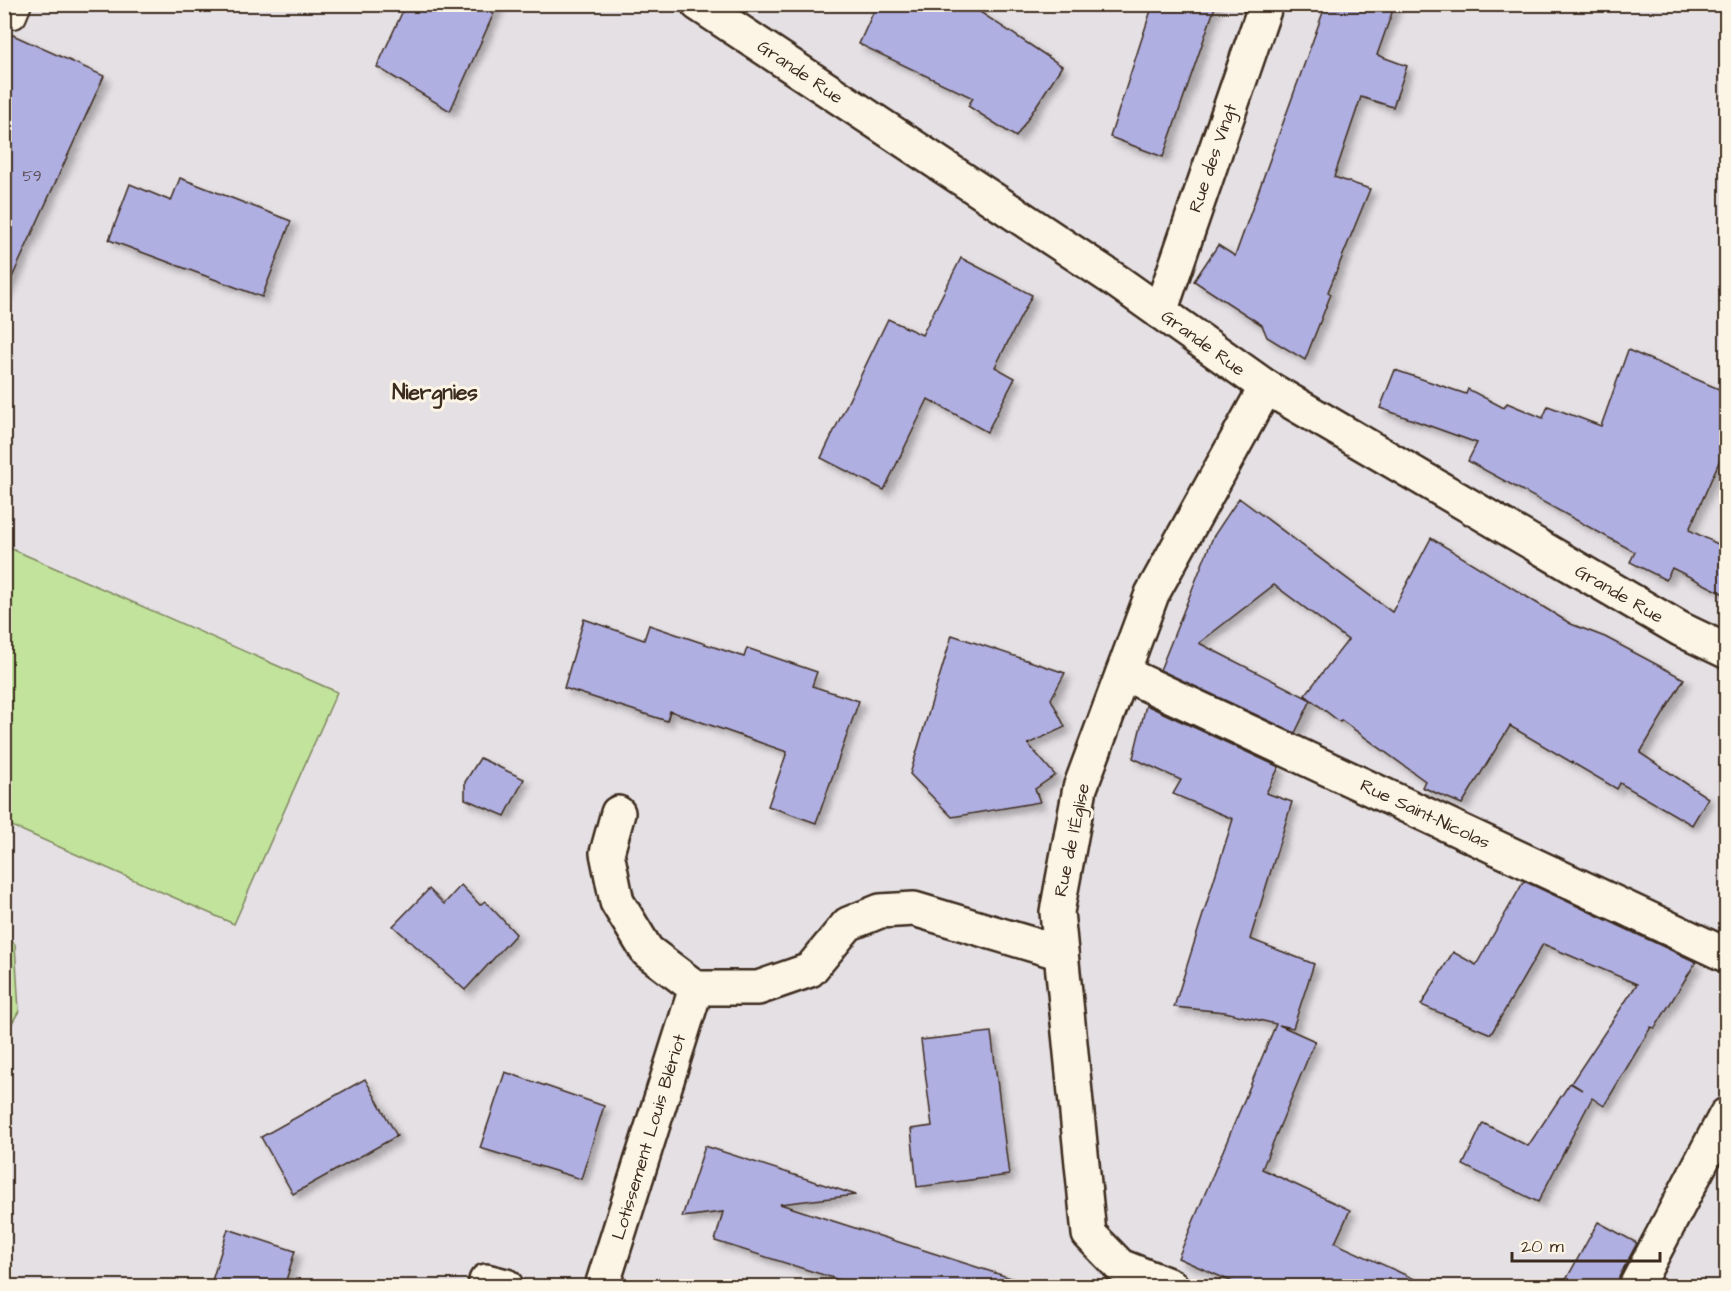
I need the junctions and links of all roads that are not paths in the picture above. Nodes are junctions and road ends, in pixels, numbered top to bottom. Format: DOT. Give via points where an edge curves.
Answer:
graph roads {
  1 [pos="698,4"];
  2 [pos="1266,4"];
  3 [pos="1160,312"];
  4 [pos="1266,387"];
  5 [pos="1726,651"];
  6 [pos="1122,673"];
  7 [pos="618,813"];
  8 [pos="1061,953"];
  9 [pos="1726,956"];
  10 [pos="696,988"];
  11 [pos="1726,1115"];
  12 [pos="602,1287"];
  13 [pos="1171,1287"];
  14 [pos="1636,1287"];
  1 -- 3 [label="street, Grande Rue"];
  2 -- 3 [label="street, Rue des Vingt"];
  3 -- 4 [label="street, Grande Rue"];
  4 -- 5 [label="street, Grande Rue" via="1680,629"];
  4 -- 6 [label="street, Rue de l'Église" via="1152,594"];
  6 -- 8 [label="street, Rue de l'Église" via="1080,788 1057,912"];
  6 -- 9 [label="street, Rue Saint-Nicolas"];
  7 -- 10 [label="street" via="607,853 617,902 647,951"];
  8 -- 10 [label="street" via="914,909 880,911 848,924 810,970 758,988"];
  8 -- 13 [label="street, Rue de l'Église" via="1089,1234 1120,1266"];
  10 -- 12 [label="street, Lotissement Louis Blériot"];
  11 -- 14 [label="street"];
}
